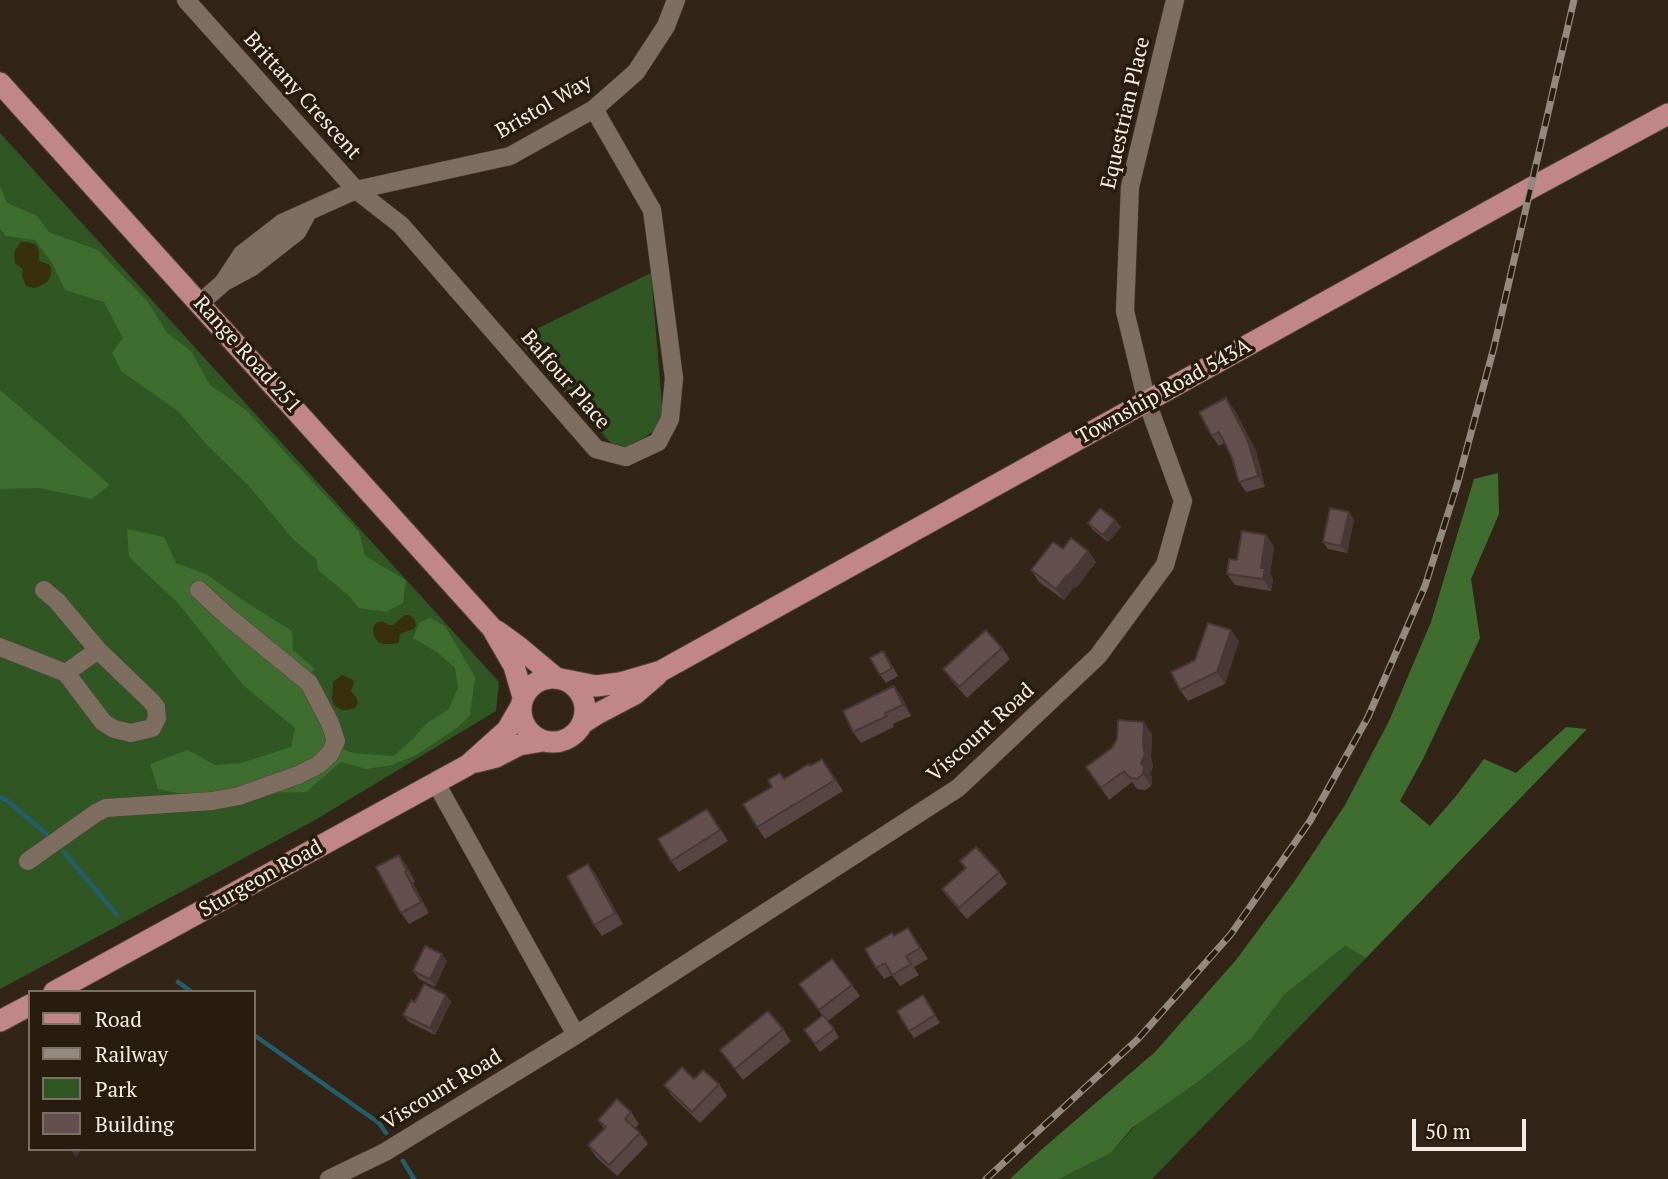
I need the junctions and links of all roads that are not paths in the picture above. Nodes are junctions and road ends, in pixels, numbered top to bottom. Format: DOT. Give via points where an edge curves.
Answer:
graph roads {
  1 [pos="186,0"];
  2 [pos="676,0"];
  3 [pos="1175,0"];
  4 [pos="0,83"];
  5 [pos="594,109"];
  6 [pos="1668,114"];
  7 [pos="356,190"];
  8 [pos="200,303"];
  9 [pos="1147,402"];
  10 [pos="44,590"];
  11 [pos="199,590"];
  12 [pos="492,628"];
  13 [pos="0,647"];
  14 [pos="98,650"];
  15 [pos="661,671"];
  16 [pos="66,673"];
  17 [pos="561,679"];
  18 [pos="522,701"];
  19 [pos="583,723"];
  20 [pos="543,741"];
  21 [pos="468,765"];
  22 [pos="436,783"];
  23 [pos="28,861"];
  24 [pos="58,990"];
  25 [pos="28,1006"];
  26 [pos="0,1021"];
  27 [pos="576,1035"];
  28 [pos="330,1179"];
  1 -- 7 [label="street, Brittany Crescent"];
  2 -- 5 [label="street, Bristol Way" via="666,26 636,72"];
  3 -- 9 [label="street, Equestrian Place" via="1130,187 1125,311"];
  4 -- 8 [label="main road, Range Road 251"];
  5 -- 7 [label="street, Bristol Way" via="510,156"];
  5 -- 7 [label="street, Balfour Place" via="652,209 674,379 670,419 657,442 626,457 596,449 401,225"];
  6 -- 9 [label="main road, Township Road 543A"];
  7 -- 8 [label="street, Bristol Way" via="308,212 297,232"];
  8 -- 12 [label="main road, Range Road 251"];
  9 -- 15 [label="main road, Township Road 543A"];
  9 -- 27 [label="street, Viscount Road" via="1184,501 1165,565 1098,656 958,788"];
  10 -- 14 [label="street"];
  11 -- 23 [label="street" via="309,683 336,741 330,754 298,775 239,796 106,808"];
  12 -- 17 [label="main road, Range Road 251"];
  12 -- 18 [label="main road, Range Road 251" via="514,666"];
  13 -- 16 [label="street"];
  14 -- 16 [label="street"];
  14 -- 16 [label="street" via="156,707 152,729 131,733 103,722"];
  15 -- 17 [label="main road, Township Road 543A" via="596,686"];
  15 -- 19 [label="main road, Township Road 543A" via="635,694"];
  17 -- 18 [label="main road" via="537,682"];
  17 -- 19 [label="main road" via="581,693 586,713"];
  18 -- 20 [label="main road" via="526,728"];
  18 -- 21 [label="main road, Sturgeon Road" via="507,730"];
  19 -- 20 [label="main road" via="571,738"];
  20 -- 21 [label="main road, Sturgeon Road" via="519,745"];
  21 -- 22 [label="main road, Sturgeon Road"];
  22 -- 24 [label="main road, Sturgeon Road"];
  22 -- 27 [label="street"];
  25 -- 26 [label="main road"];
  27 -- 28 [label="street, Viscount Road" via="385,1152"];
}
